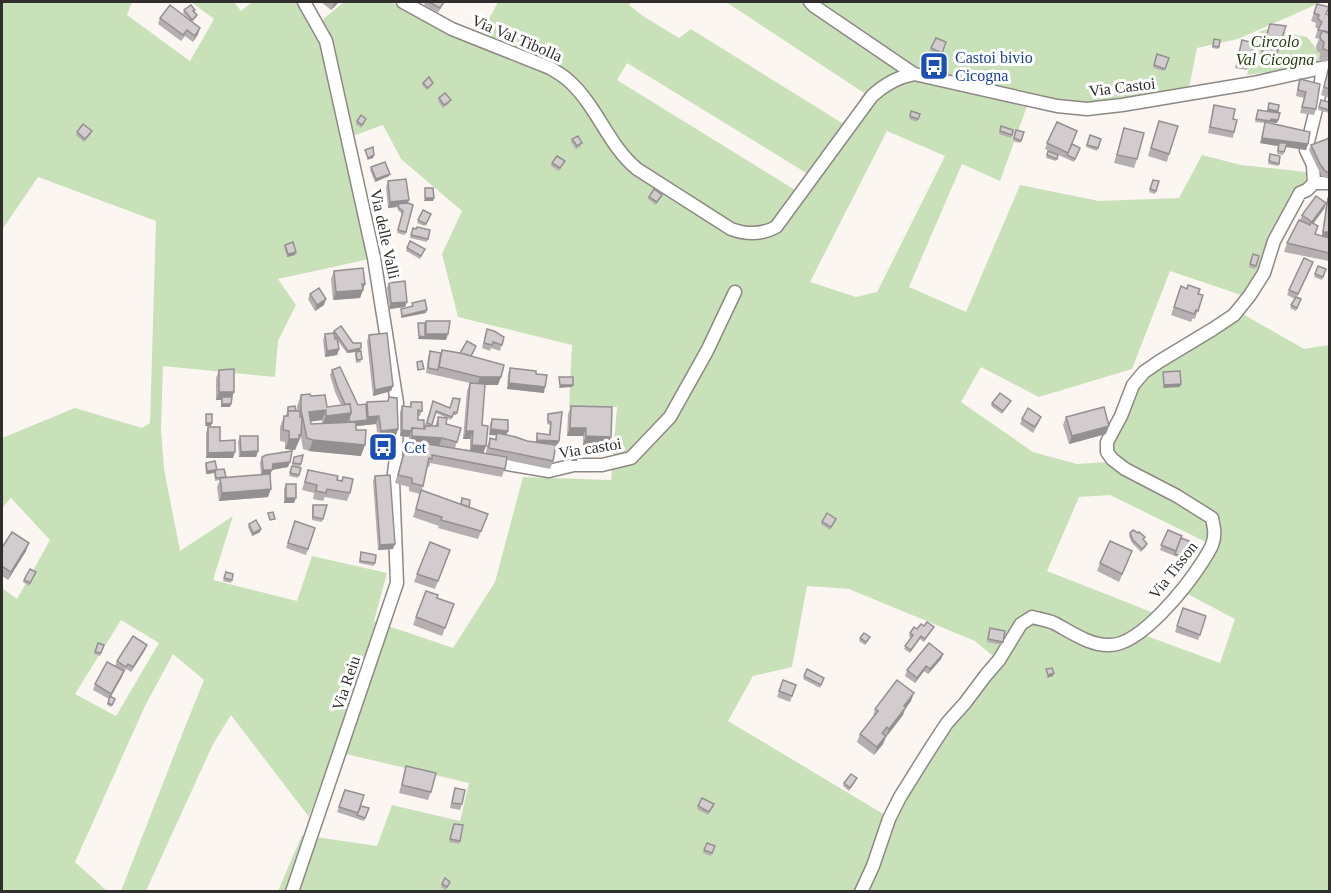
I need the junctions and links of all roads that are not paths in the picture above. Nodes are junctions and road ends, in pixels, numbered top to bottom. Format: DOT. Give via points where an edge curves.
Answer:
graph roads {
  1 [pos="304,2"];
  2 [pos="403,2"];
  3 [pos="810,2"];
  4 [pos="1326,67"];
  5 [pos="914,74"];
  6 [pos="1314,183"];
  7 [pos="1329,183"];
  8 [pos="735,292"];
  9 [pos="396,441"];
  10 [pos="410,448"];
  11 [pos="474,458"];
  12 [pos="393,481"];
  13 [pos="292,891"];
  14 [pos="861,891"];
  1 -- 9 [label="street, Via delle Valli" via="326,41 374,258 397,403"];
  2 -- 5 [label="street, Via Val Tibolla" via="452,29 561,74 585,98 628,162 739,232 757,234 776,227 872,96 888,82"];
  3 -- 5 [label="street"];
  4 -- 5 [label="street, Via Castoi" via="1087,109 1057,106"];
  4 -- 6 [label="street" via="1306,150 1313,165"];
  6 -- 7 [label="street"];
  6 -- 14 [label="street, Via Tisson" via="1300,193 1274,241 1264,273 1245,302 1234,315 1144,372 1133,385 1107,442 1107,452 1125,469 1212,518 1212,546 1193,576 1164,610 1122,643 1108,646 1091,642 1052,622 1032,617 1021,624 999,660 947,723 900,797"];
  8 -- 11 [label="street, Via castoi" via="670,417 631,458 549,471"];
  9 -- 10 [label="street"];
  9 -- 12 [label="street, Via delle Valli"];
  12 -- 13 [label="street, Via Reiu" via="397,584"];
}
